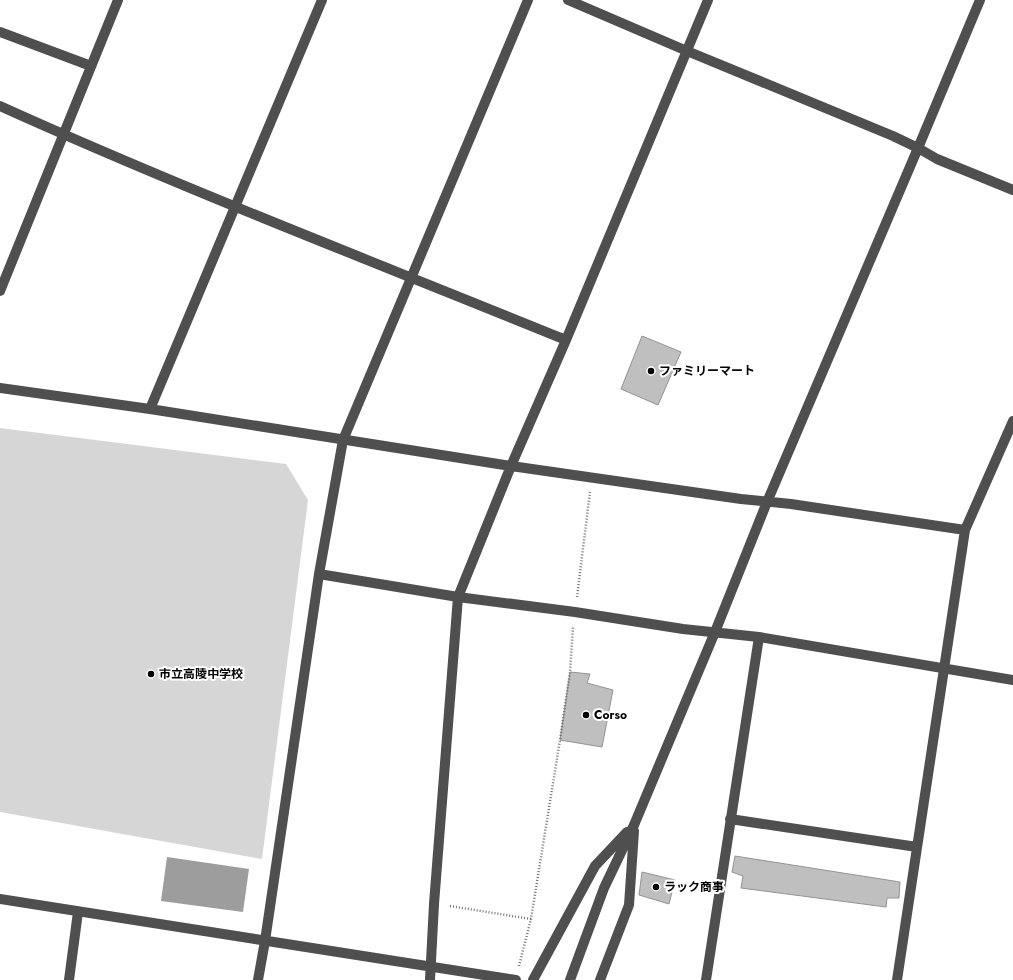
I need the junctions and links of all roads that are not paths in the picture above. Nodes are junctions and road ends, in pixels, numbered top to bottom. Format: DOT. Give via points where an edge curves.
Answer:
graph roads {
  1 [pos="118,0"];
  2 [pos="322,0"];
  3 [pos="528,0"];
  4 [pos="568,0"];
  5 [pos="708,0"];
  6 [pos="980,0"];
  7 [pos="0,32"];
  8 [pos="687,51"];
  9 [pos="91,66"];
  10 [pos="0,106"];
  11 [pos="63,134"];
  12 [pos="918,148"];
  13 [pos="1013,190"];
  14 [pos="235,206"];
  15 [pos="412,277"];
  16 [pos="0,291"];
  17 [pos="566,340"];
  18 [pos="0,388"];
  19 [pos="150,409"];
  20 [pos="1013,421"];
  21 [pos="343,440"];
  22 [pos="511,466"];
  23 [pos="767,502"];
  24 [pos="965,530"];
  25 [pos="319,574"];
  26 [pos="458,597"];
  27 [pos="715,632"];
  28 [pos="759,637"];
  29 [pos="943,669"];
  30 [pos="1013,680"];
  31 [pos="730,819"];
  32 [pos="634,825"];
  33 [pos="917,847"];
  34 [pos="0,899"];
  35 [pos="78,912"];
  36 [pos="265,941"];
  37 [pos="431,966"];
  38 [pos="69,980"];
  39 [pos="258,980"];
  40 [pos="430,980"];
  41 [pos="516,980"];
  42 [pos="533,980"];
  43 [pos="570,980"];
  44 [pos="600,980"];
  45 [pos="706,980"];
  46 [pos="897,980"];
  1 -- 9 [label="street"];
  2 -- 14 [label="street"];
  3 -- 15 [label="street"];
  4 -- 8 [label="street"];
  5 -- 8 [label="street"];
  6 -- 12 [label="street"];
  7 -- 9 [label="street"];
  8 -- 12 [label="street"];
  8 -- 17 [label="street"];
  9 -- 11 [label="street"];
  10 -- 11 [label="street"];
  11 -- 14 [label="street"];
  11 -- 16 [label="street"];
  12 -- 13 [label="street" via="937,159"];
  12 -- 23 [label="street"];
  14 -- 15 [label="street"];
  14 -- 19 [label="street"];
  15 -- 17 [label="street"];
  15 -- 21 [label="street"];
  17 -- 22 [label="street"];
  18 -- 19 [label="street"];
  19 -- 21 [label="street"];
  20 -- 24 [label="street"];
  21 -- 22 [label="street"];
  21 -- 25 [label="street"];
  22 -- 23 [label="street"];
  22 -- 26 [label="street"];
  23 -- 24 [label="street"];
  23 -- 27 [label="street"];
  24 -- 29 [label="street"];
  25 -- 26 [label="street"];
  25 -- 36 [label="street"];
  26 -- 27 [label="street"];
  26 -- 37 [label="street"];
  27 -- 28 [label="street"];
  27 -- 32 [label="street"];
  28 -- 29 [label="street"];
  28 -- 31 [label="street"];
  29 -- 30 [label="street"];
  29 -- 33 [label="street"];
  31 -- 33 [label="street"];
  31 -- 45 [label="street"];
  32 -- 42 [label="street" via="594,866"];
  32 -- 43 [label="street" via="604,888"];
  32 -- 44 [label="street" via="629,905"];
  33 -- 46 [label="street"];
  34 -- 35 [label="street"];
  35 -- 36 [label="street"];
  35 -- 38 [label="street"];
  36 -- 37 [label="street"];
  36 -- 39 [label="street"];
  37 -- 40 [label="street"];
  37 -- 41 [label="street"];
}
